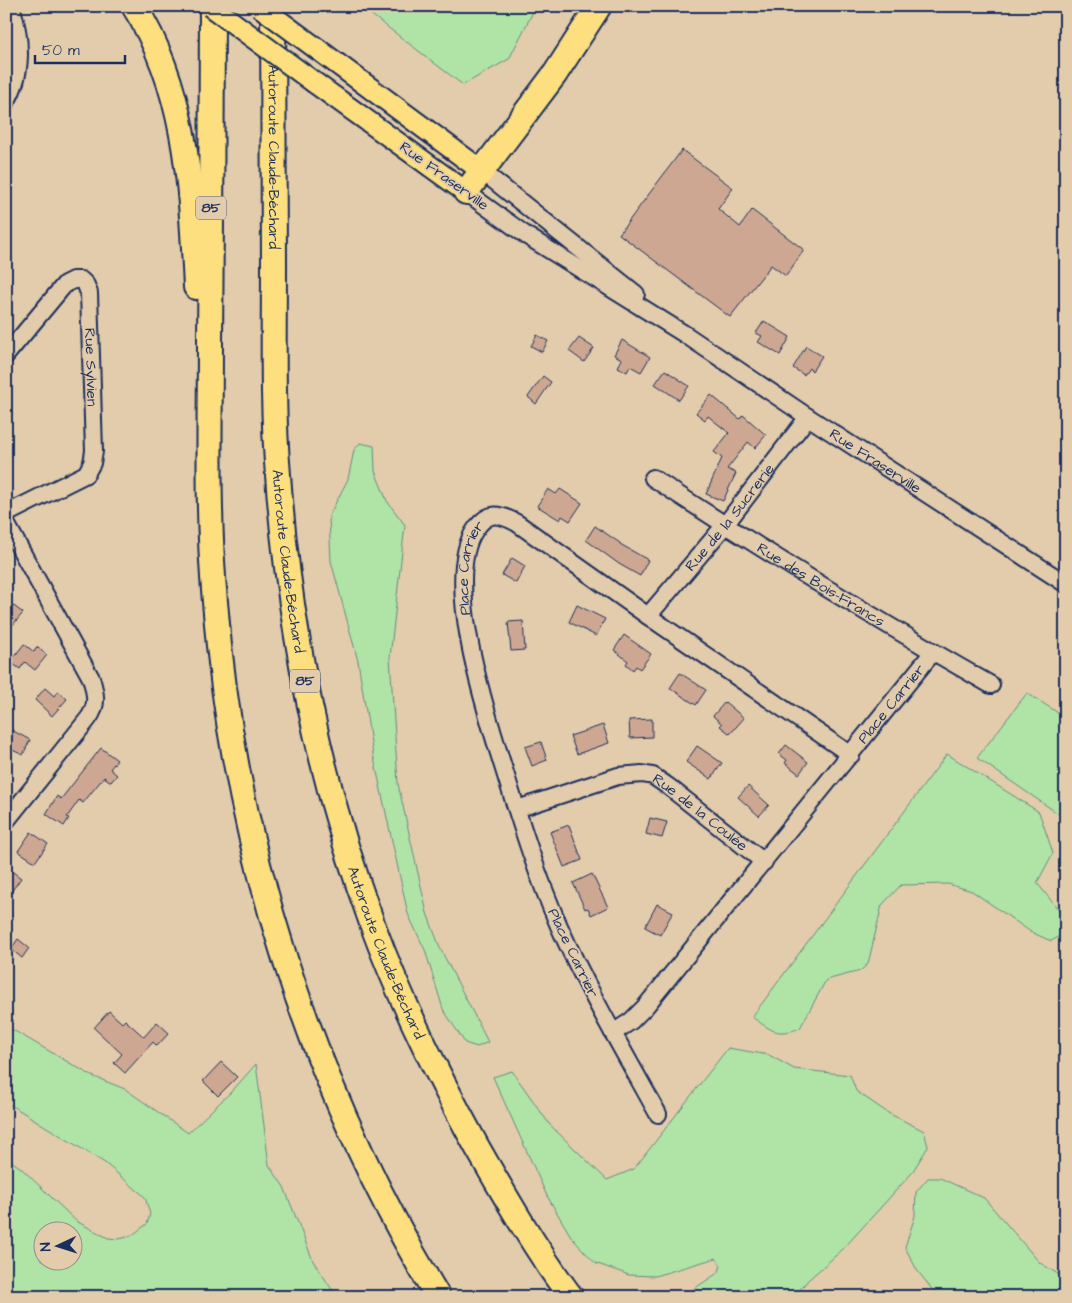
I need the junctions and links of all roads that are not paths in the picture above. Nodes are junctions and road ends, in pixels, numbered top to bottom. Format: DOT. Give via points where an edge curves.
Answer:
graph roads {
  1 [pos="11,6"];
  2 [pos="134,6"];
  3 [pos="210,6"];
  4 [pos="259,6"];
  5 [pos="273,6"];
  6 [pos="282,6"];
  7 [pos="594,11"];
  8 [pos="6,102"];
  9 [pos="482,171"];
  10 [pos="274,178"];
  11 [pos="466,192"];
  12 [pos="686,336"];
  13 [pos="6,355"];
  14 [pos="808,417"];
  15 [pos="654,478"];
  16 [pos="6,514"];
  17 [pos="6,523"];
  18 [pos="724,525"];
  19 [pos="1066,584"];
  20 [pos="215,609"];
  21 [pos="648,616"];
  22 [pos="933,652"];
  23 [pos="991,685"];
  24 [pos="851,755"];
  25 [pos="9,809"];
  26 [pos="517,810"];
  27 [pos="764,862"];
  28 [pos="613,1033"];
  29 [pos="658,1114"];
  30 [pos="438,1297"];
  31 [pos="571,1297"];
  1 -- 8 [label="street" via="19,54 13,91"];
  2 -- 20 [label="highway" via="173,89 188,167 198,315 202,488"];
  3 -- 11 [label="main road, Rue Fraserville, bridge"];
  3 -- 20 [label="highway, 85" via="210,410"];
  4 -- 9 [label="main road, Rue Fraserville, bridge"];
  5 -- 10 [label="highway, Autoroute Claude-Béchard / 85"];
  6 -- 10 [label="highway"];
  7 -- 9 [label="highway" via="556,74"];
  9 -- 11 [label="highway"];
  9 -- 12 [label="street, Rue Fraserville"];
  10 -- 31 [label="highway, Autoroute Claude-Béchard / 85" via="277,471 290,594 320,752 368,910 412,1019 460,1117 495,1179"];
  11 -- 12 [label="street, Rue Fraserville" via="527,236"];
  12 -- 14 [label="street, Rue Fraserville"];
  13 -- 16 [label="street, Rue Sylvien" via="65,284 81,280 86,285 89,293 92,463 86,474"];
  14 -- 18 [label="street, Rue de la Sucrerie"];
  14 -- 19 [label="street, Rue Fraserville"];
  15 -- 18 [label="street, Rue des Bois-Francs"];
  17 -- 25 [label="street" via="90,678 96,700 95,711"];
  18 -- 21 [label="street, Rue de la Sucrerie"];
  18 -- 22 [label="street, Rue des Bois-Francs"];
  20 -- 30 [label="highway, 85" via="238,774 268,905 287,968 346,1120 384,1199"];
  21 -- 24 [label="street, Place Carrier"];
  21 -- 26 [label="street, Place Carrier" via="502,515 490,516 474,532 464,570 468,634"];
  22 -- 23 [label="street, Rue des Bois-Francs"];
  22 -- 24 [label="street, Place Carrier"];
  24 -- 27 [label="street, Place Carrier"];
  26 -- 27 [label="street, Rue de la Coulée" via="618,776 653,776"];
  26 -- 28 [label="street, Place Carrier" via="560,928"];
  27 -- 28 [label="street, Place Carrier" via="639,1014"];
  28 -- 29 [label="street, Place Carrier"];
}
